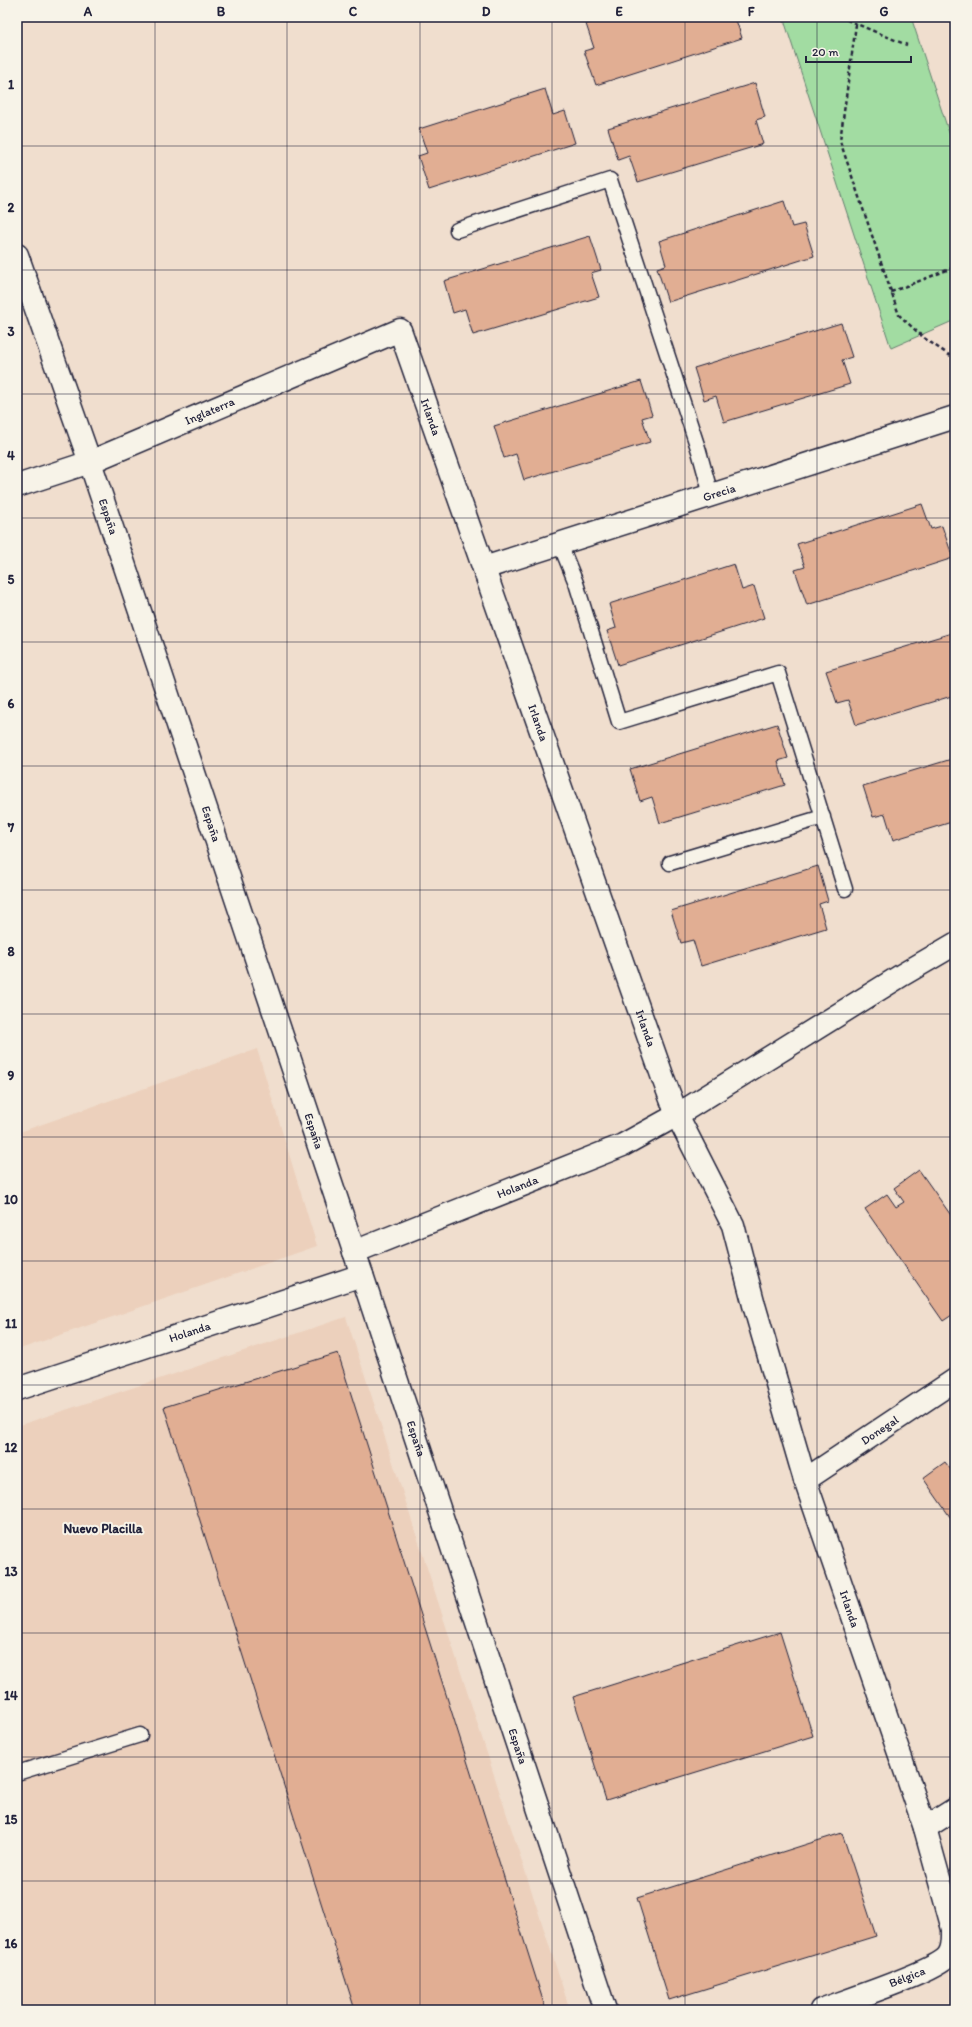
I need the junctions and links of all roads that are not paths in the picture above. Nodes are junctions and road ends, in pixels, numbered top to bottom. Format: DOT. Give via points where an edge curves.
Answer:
graph roads {
  1 [pos="457,230"];
  2 [pos="17,254"];
  3 [pos="400,330"];
  4 [pos="955,417"];
  5 [pos="90,462"];
  6 [pos="17,486"];
  7 [pos="711,495"];
  8 [pos="560,544"];
  9 [pos="484,568"];
  10 [pos="823,817"];
  11 [pos="670,863"];
  12 [pos="845,888"];
  13 [pos="955,944"];
  14 [pos="677,1115"];
  15 [pos="354,1252"];
  16 [pos="362,1275"];
  17 [pos="955,1380"];
  18 [pos="17,1389"];
  19 [pos="805,1480"];
  20 [pos="140,1735"];
  21 [pos="17,1773"];
  22 [pos="955,1809"];
  23 [pos="925,1828"];
  24 [pos="948,1912"];
  25 [pos="605,2010"];
  26 [pos="821,2010"];
  1 -- 7 [label="lane" via="610,180 699,451"];
  2 -- 5 [label="street, España"];
  3 -- 5 [label="street, Inglaterra"];
  3 -- 9 [label="street, Irlanda"];
  4 -- 7 [label="street, Grecia"];
  5 -- 6 [label="street, Inglaterra"];
  5 -- 15 [label="street, España"];
  7 -- 8 [label="street, Grecia"];
  8 -- 9 [label="street, Grecia"];
  8 -- 10 [label="lane" via="576,583 619,722 778,673"];
  9 -- 14 [label="street, Irlanda"];
  10 -- 11 [label="lane"];
  10 -- 12 [label="lane"];
  13 -- 14 [label="street, Holanda"];
  14 -- 15 [label="street, Holanda" via="623,1145"];
  14 -- 19 [label="street, Irlanda" via="733,1225"];
  15 -- 16 [label="street, España"];
  16 -- 18 [label="street, Holanda"];
  16 -- 25 [label="street, España"];
  17 -- 19 [label="street, Donegal"];
  19 -- 23 [label="street, Irlanda"];
  20 -- 21 [label="lane"];
  22 -- 23 [label="street"];
  23 -- 24 [label="street, Irlanda"];
  24 -- 26 [label="street, Bélgica" via="954,1943 948,1956 931,1968"];
}
